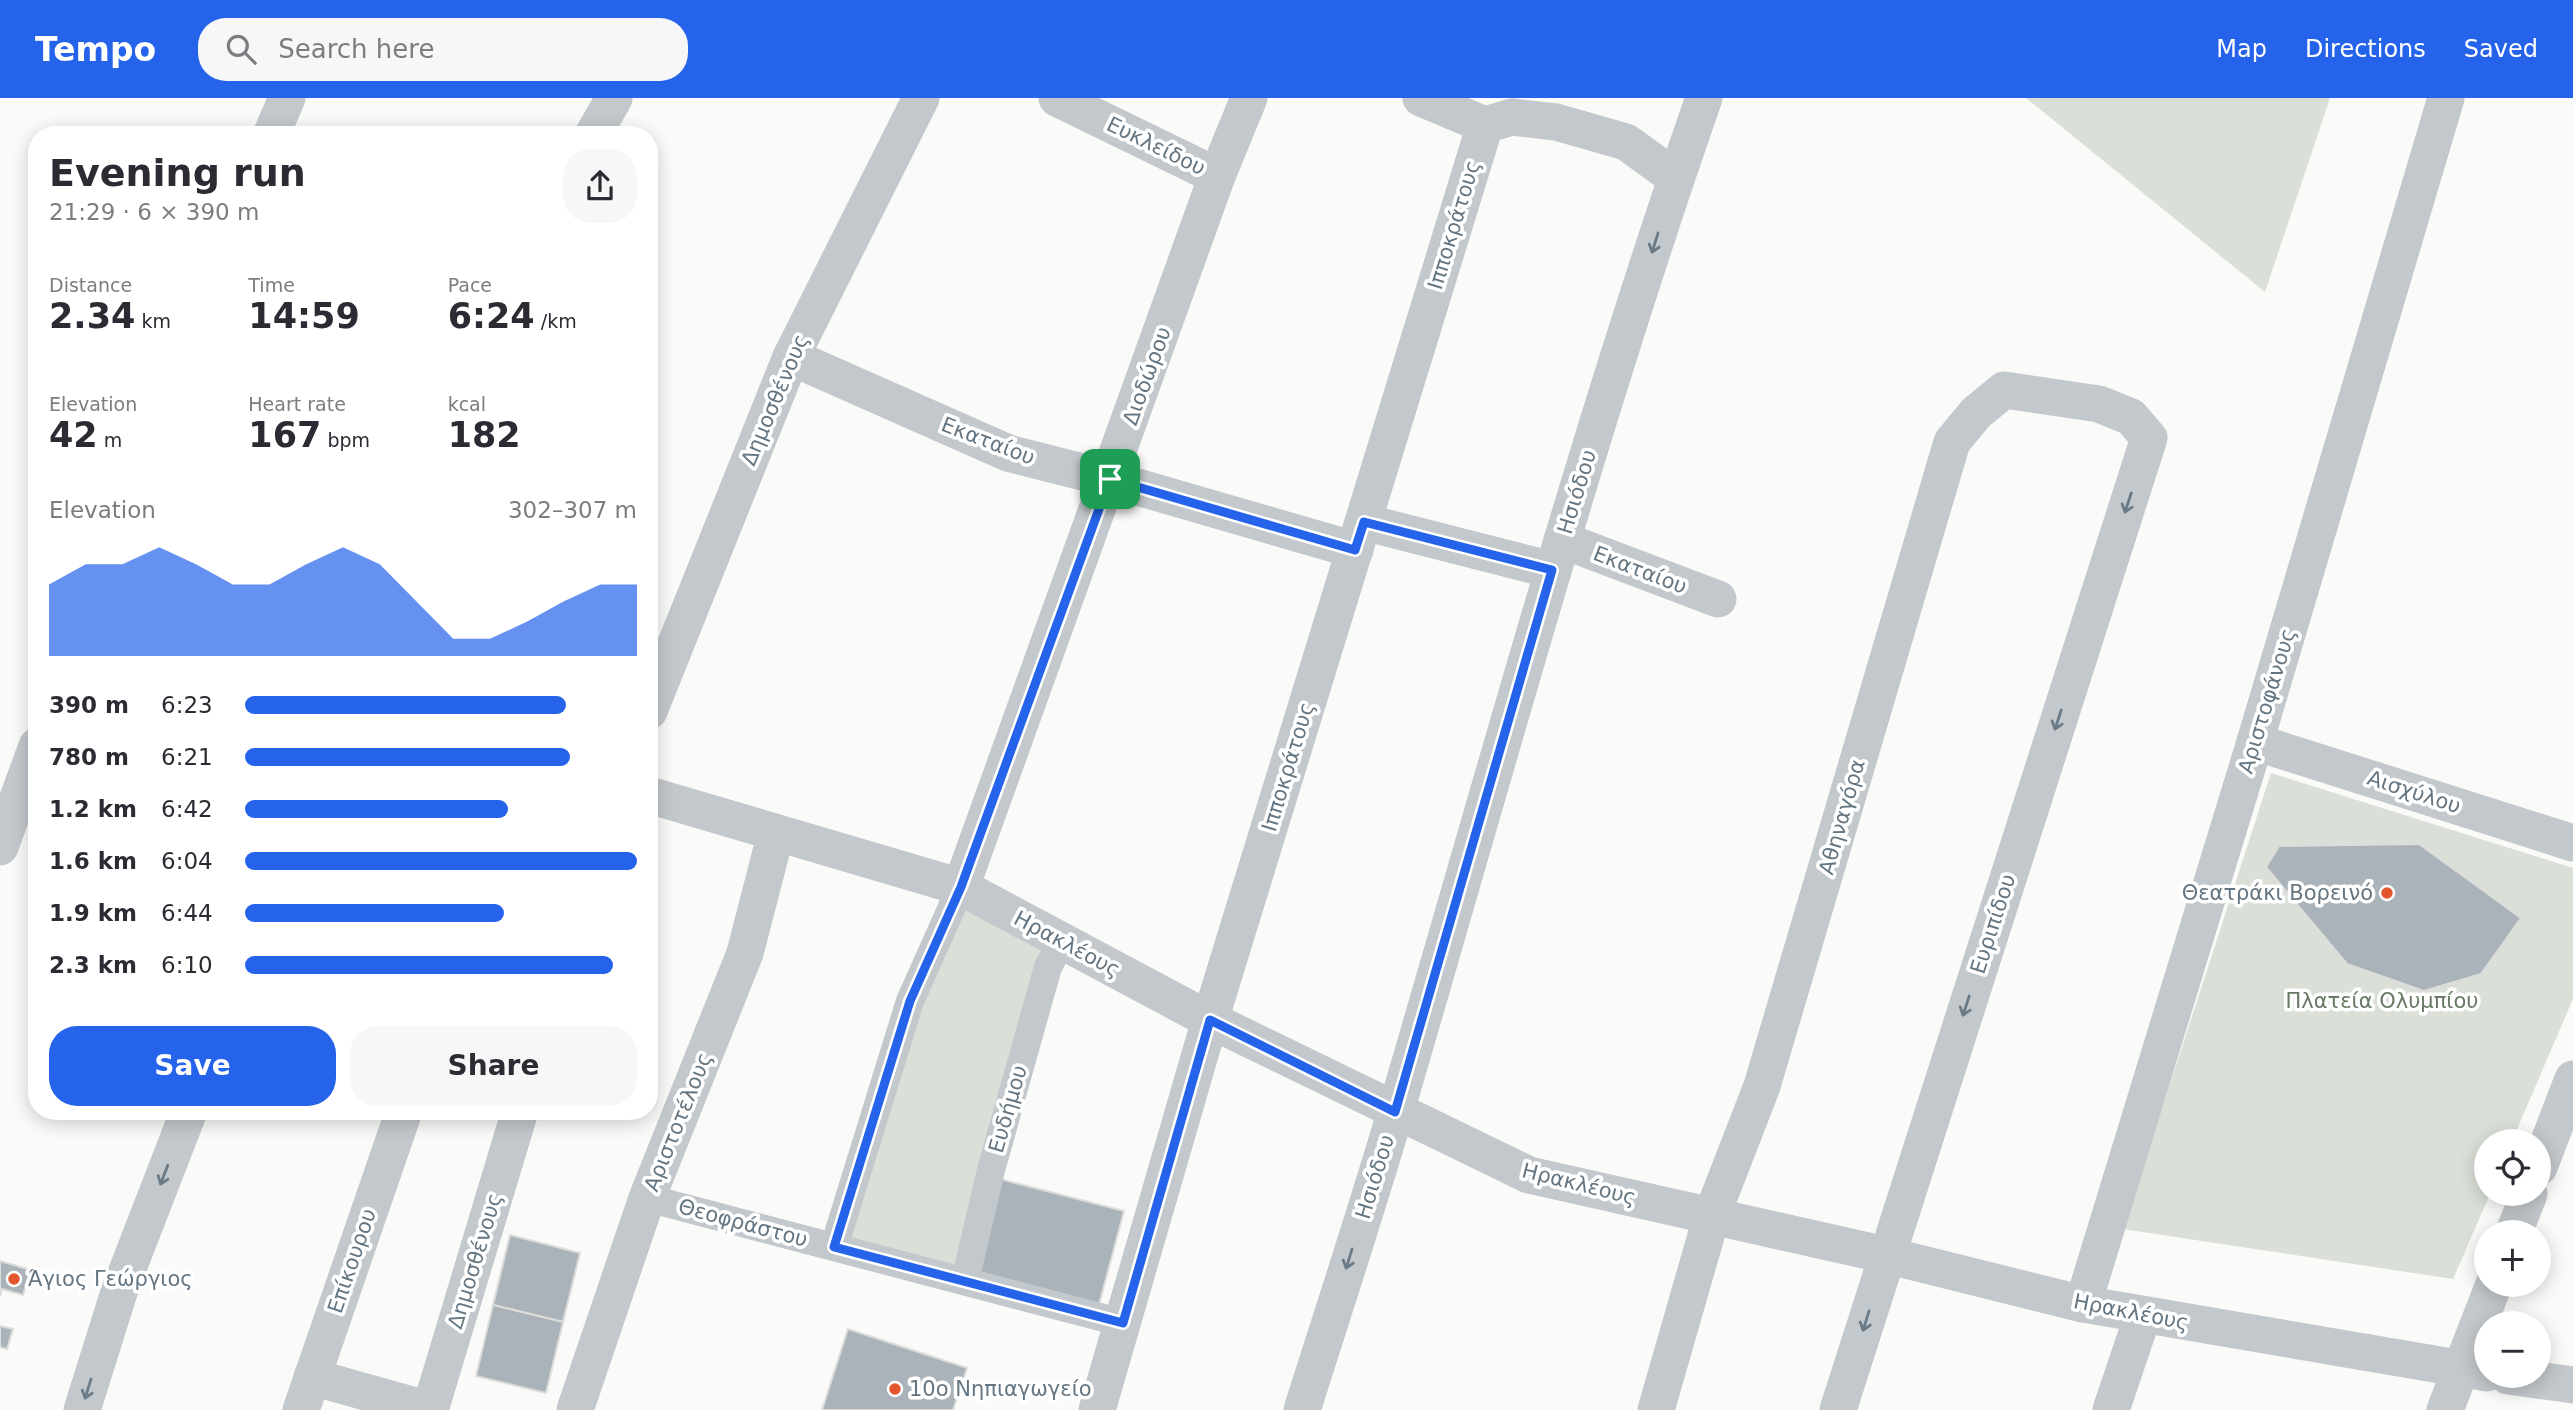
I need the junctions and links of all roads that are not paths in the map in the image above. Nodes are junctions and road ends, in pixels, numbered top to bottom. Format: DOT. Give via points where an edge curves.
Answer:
graph roads {
  1 [pos="287,98"];
  2 [pos="614,98"];
  3 [pos="921,98"];
  4 [pos="1058,98"];
  5 [pos="1249,98"];
  6 [pos="1420,98"];
  7 [pos="1704,98"];
  8 [pos="2446,98"];
  9 [pos="1485,125"];
  10 [pos="275,126"];
  11 [pos="598,126"];
  12 [pos="1217,176"];
  13 [pos="1676,178"];
  14 [pos="791,357"];
  15 [pos="2149,438"];
  16 [pos="1110,479"];
  17 [pos="1359,536"];
  18 [pos="1557,555"];
  19 [pos="1718,599"];
  20 [pos="658,689"];
  21 [pos="2255,742"];
  22 [pos="28,771"];
  23 [pos="658,798"];
  24 [pos="776,833"];
  25 [pos="2573,843"];
  26 [pos="0,847"];
  27 [pos="961,887"];
  28 [pos="1062,941"];
  29 [pos="1210,1020"];
  30 [pos="2573,1079"];
  31 [pos="1395,1112"];
  32 [pos="186,1120"];
  33 [pos="401,1120"];
  34 [pos="517,1120"];
  35 [pos="2551,1136"];
  36 [pos="647,1198"];
  37 [pos="1712,1215"];
  38 [pos="834,1247"];
  39 [pos="1886,1255"];
  40 [pos="964,1281"];
  41 [pos="2083,1304"];
  42 [pos="2143,1315"];
  43 [pos="1123,1323"];
  44 [pos="2474,1371"];
  45 [pos="2551,1382"];
  46 [pos="2573,1385"];
  47 [pos="306,1393"];
  48 [pos="82,1410"];
  49 [pos="430,1410"];
  50 [pos="575,1410"];
  51 [pos="1097,1410"];
  52 [pos="1302,1410"];
  53 [pos="1656,1410"];
  54 [pos="1838,1410"];
  55 [pos="2111,1410"];
  56 [pos="2445,1410"];
  1 -- 10 [label="street"];
  2 -- 11 [label="street"];
  3 -- 14 [label="street, Δημοσθένους"];
  4 -- 12 [label="street, Ευκλείδου"];
  5 -- 12 [label="street, Διοδώρου"];
  6 -- 9 [label="street"];
  7 -- 13 [label="street, Ησιόδου"];
  8 -- 21 [label="street, Αριστοφάνους"];
  9 -- 13 [label="street" via="1512,117 1556,122 1626,142"];
  9 -- 17 [label="street, Ιπποκράτους"];
  12 -- 16 [label="street, Διοδώρου"];
  13 -- 18 [label="street, Ησιόδου, one-way"];
  14 -- 16 [label="street, Εκαταίου" via="1008,453"];
  14 -- 20 [label="street, Δημοσθένους"];
  15 -- 37 [label="street, Αθηναγόρα" via="2131,416 2099,404 2004,390 1976,413 1952,442 1762,1086"];
  15 -- 39 [label="street, Ευριπίδου, one-way"];
  16 -- 17 [label="street, Εκαταίου"];
  16 -- 27 [label="street, Διοδώρου"];
  17 -- 18 [label="street, Εκαταίου"];
  17 -- 29 [label="street, Ιπποκράτους"];
  18 -- 19 [label="street, Εκαταίου"];
  18 -- 31 [label="street, Ησιόδου"];
  21 -- 25 [label="street, Αισχύλου"];
  21 -- 41 [label="street, Αριστοφάνους"];
  22 -- 26 [label="street"];
  23 -- 24 [label="street, Ηρακλέους"];
  24 -- 27 [label="street, Ηρακλέους"];
  24 -- 36 [label="street, Αριστοτέλους" via="744,953"];
  27 -- 28 [label="street, Ηρακλέους"];
  27 -- 38 [label="street, Διοδώρου" via="910,1001"];
  28 -- 29 [label="street, Ηρακλέους"];
  28 -- 40 [label="street, Ευδήμου" via="1048,967"];
  29 -- 31 [label="street, Ηρακλέους"];
  29 -- 43 [label="street, Ιπποκράτους"];
  30 -- 35 [label="street"];
  31 -- 37 [label="street, Ηρακλέους" via="1529,1175"];
  31 -- 52 [label="street, Ησιόδου, one-way"];
  32 -- 48 [label="street, one-way" via="120,1289"];
  33 -- 47 [label="street, Επίκουρου"];
  34 -- 49 [label="street, Δημοσθένους"];
  36 -- 38 [label="street, Θεοφράστου"];
  36 -- 50 [label="street, Αριστοτέλους"];
  37 -- 39 [label="street, Ηρακλέους"];
  37 -- 53 [label="street, Αθηναγόρα"];
  38 -- 40 [label="street, Θεοφράστου"];
  39 -- 41 [label="street, Ηρακλέους"];
  39 -- 54 [label="street, Ευριπίδου, one-way"];
  40 -- 43 [label="street, Θεοφράστου"];
  41 -- 42 [label="street, Ηρακλέους"];
  42 -- 44 [label="street, Ηρακλέους"];
  42 -- 55 [label="street"];
  43 -- 51 [label="street, Ιπποκράτους"];
  44 -- 56 [label="street"];
  45 -- 46 [label="street"];
  47 -- 49 [label="street"];
}
